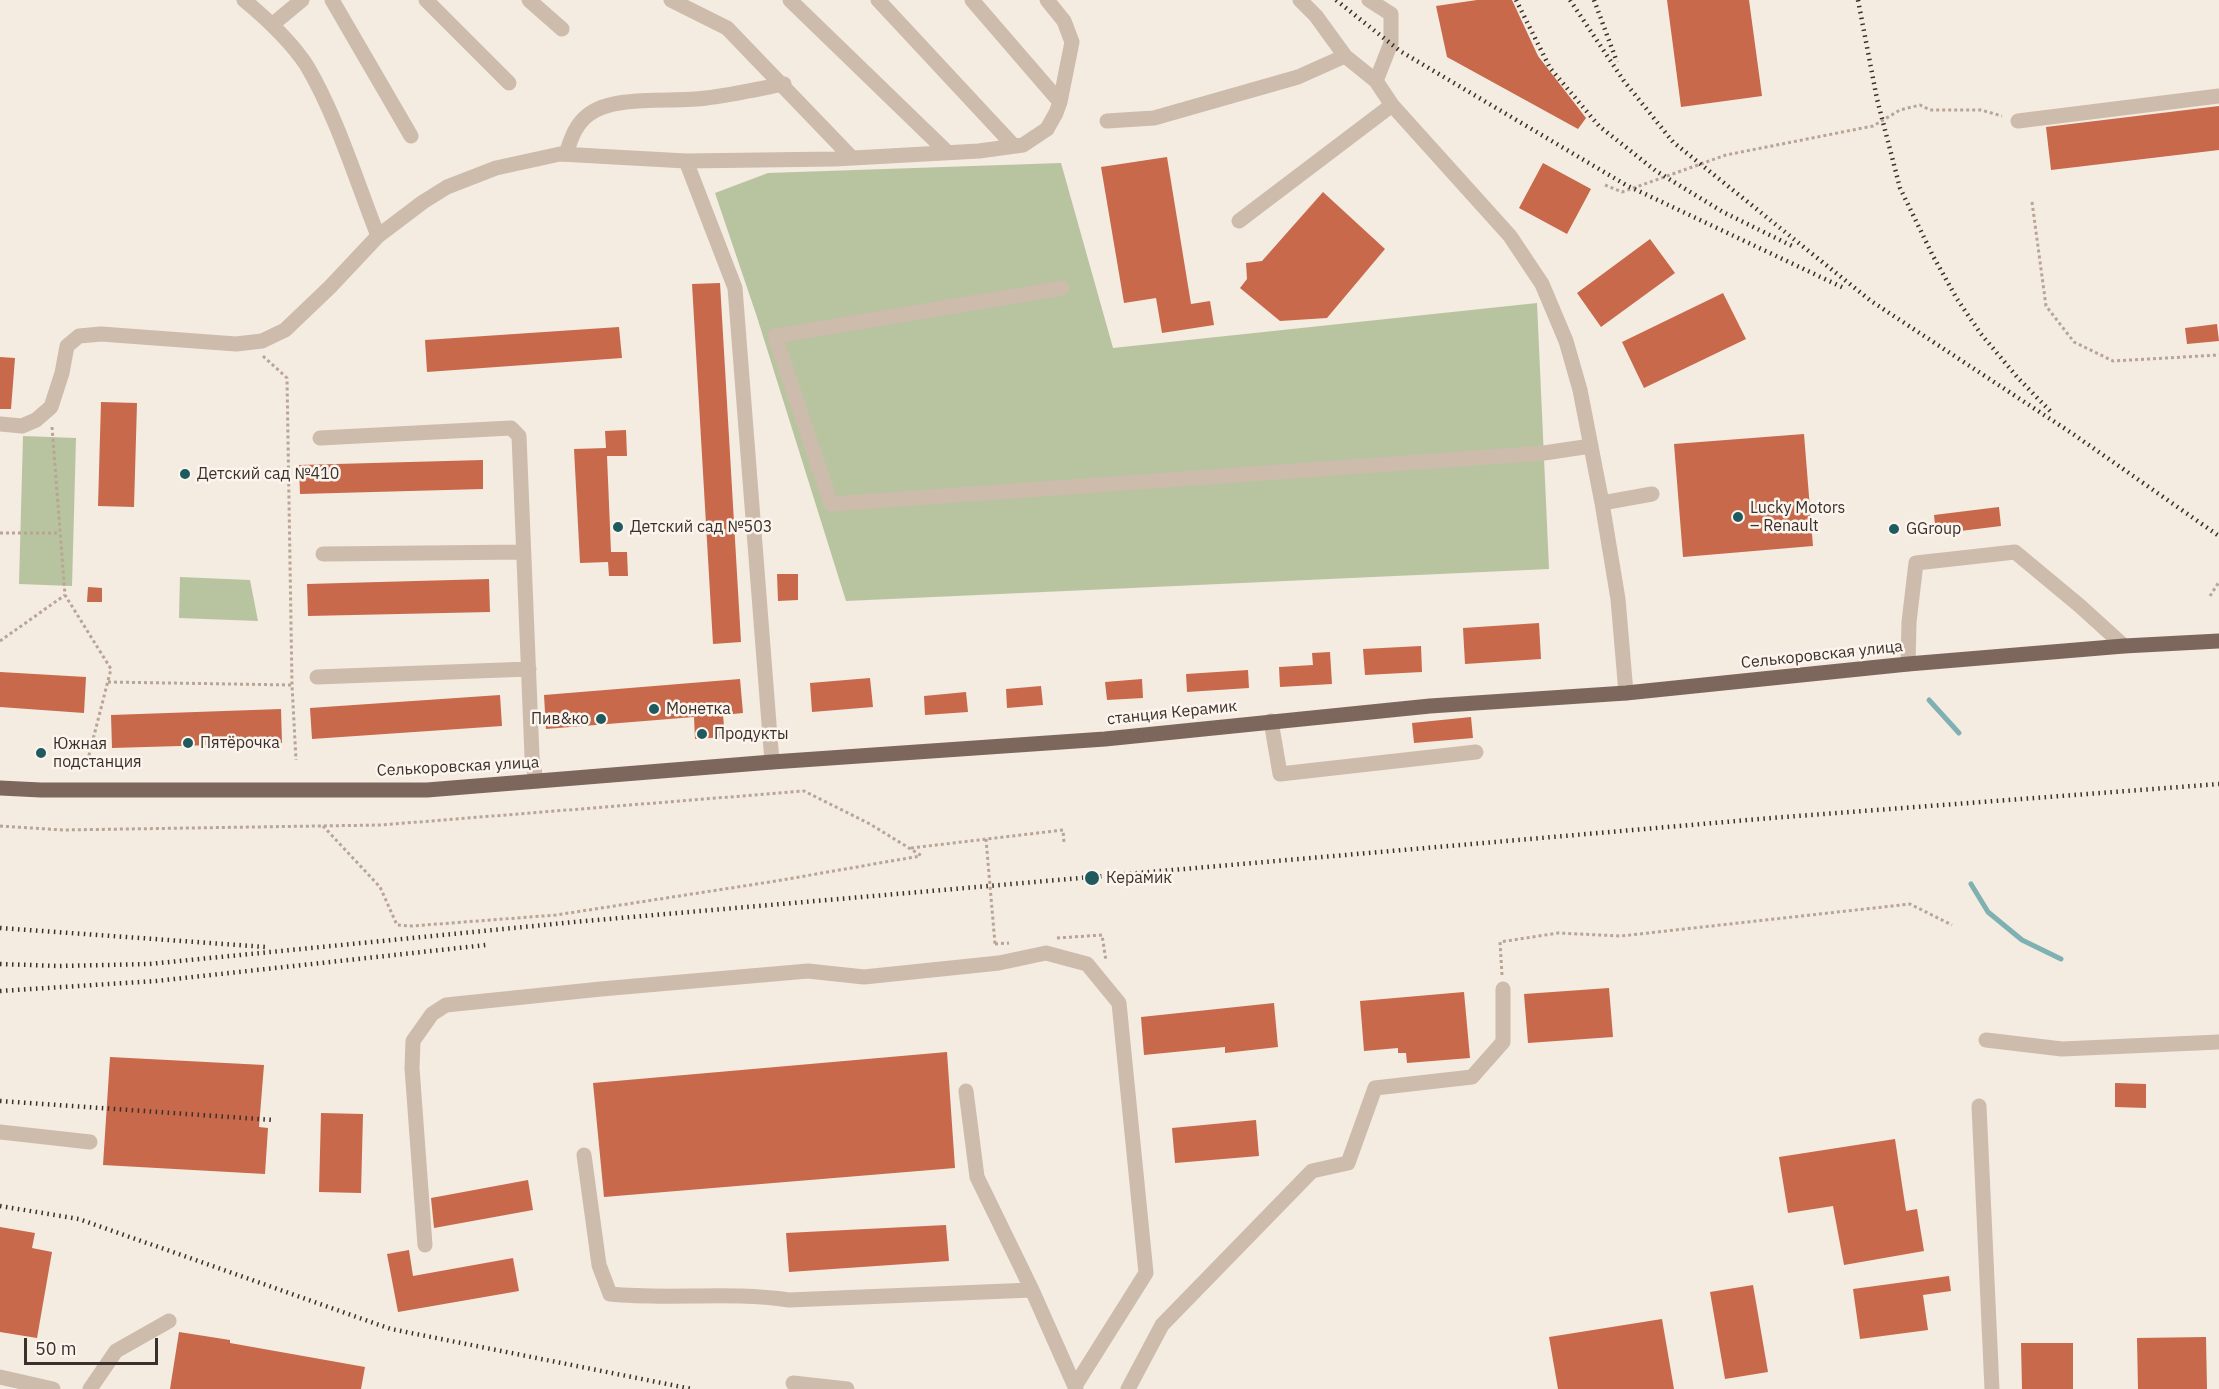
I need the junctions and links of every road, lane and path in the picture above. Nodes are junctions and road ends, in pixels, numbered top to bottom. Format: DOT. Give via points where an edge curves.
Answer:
graph roads {
  1 [pos="244,0"];
  2 [pos="302,0"];
  3 [pos="332,0"];
  4 [pos="426,0"];
  5 [pos="529,0"];
  6 [pos="671,0"];
  7 [pos="790,0"];
  8 [pos="878,0"];
  9 [pos="972,0"];
  10 [pos="1047,0"];
  11 [pos="1300,0"];
  12 [pos="1369,0"];
  13 [pos="1388,7"];
  14 [pos="273,24"];
  15 [pos="562,29"];
  16 [pos="1345,56"];
  17 [pos="1376,81"];
  18 [pos="509,83"];
  19 [pos="784,84"];
  20 [pos="2219,96"];
  21 [pos="1059,102"];
  22 [pos="1392,105"];
  23 [pos="2018,120"];
  24 [pos="1107,121"];
  25 [pos="411,136"];
  26 [pos="1014,146"];
  27 [pos="947,152"];
  28 [pos="566,154"];
  29 [pos="852,158"];
  30 [pos="686,161"];
  31 [pos="1605,185"];
  32 [pos="2032,202"];
  33 [pos="1239,220"];
  34 [pos="378,236"];
  35 [pos="1062,288"];
  36 [pos="248,343"];
  37 [pos="2219,355"];
  38 [pos="51,407"];
  39 [pos="0,424"];
  40 [pos="320,438"];
  41 [pos="1591,446"];
  42 [pos="1652,494"];
  43 [pos="1602,503"];
  44 [pos="0,533"];
  45 [pos="60,533"];
  46 [pos="524,552"];
  47 [pos="323,554"];
  48 [pos="2219,582"];
  49 [pos="65,595"];
  50 [pos="2210,596"];
  51 [pos="0,641"];
  52 [pos="2219,641"];
  53 [pos="2124,646"];
  54 [pos="1908,664"];
  55 [pos="529,669"];
  56 [pos="317,677"];
  57 [pos="108,682"];
  58 [pos="292,685"];
  59 [pos="1626,693"];
  60 [pos="1430,706"];
  61 [pos="1271,721"];
  62 [pos="1476,752"];
  63 [pos="917,753"];
  64 [pos="296,760"];
  65 [pos="772,762"];
  66 [pos="87,763"];
  67 [pos="536,781"];
  68 [pos="0,788"];
  69 [pos="0,826"];
  70 [pos="322,826"];
  71 [pos="986,839"];
  72 [pos="1064,843"];
  73 [pos="909,848"];
  74 [pos="1952,925"];
  75 [pos="995,944"];
  76 [pos="1503,988"];
  77 [pos="1986,1041"];
  78 [pos="2219,1042"];
  79 [pos="966,1091"];
  80 [pos="1979,1107"];
  81 [pos="0,1132"];
  82 [pos="90,1142"];
  83 [pos="584,1155"];
  84 [pos="426,1245"];
  85 [pos="1032,1290"];
  86 [pos="169,1321"];
  87 [pos="0,1377"];
  88 [pos="793,1383"];
  89 [pos="1076,1387"];
  90 [pos="53,1389"];
  91 [pos="90,1389"];
  92 [pos="847,1389"];
  93 [pos="1128,1389"];
  94 [pos="1992,1389"];
  1 -- 14 [label="street"];
  2 -- 14 [label="street"];
  3 -- 25 [label="street"];
  4 -- 18 [label="street"];
  5 -- 15 [label="street"];
  6 -- 19 [label="street" via="727,28"];
  7 -- 27 [label="street"];
  8 -- 26 [label="street"];
  9 -- 21 [label="street"];
  10 -- 21 [label="street" via="1064,21 1072,42"];
  11 -- 16 [label="street"];
  12 -- 13 [label="street"];
  13 -- 17 [label="street" via="1390,43"];
  14 -- 34 [label="street" via="306,66 329,111"];
  16 -- 17 [label="street"];
  16 -- 24 [label="street" via="1298,77 1154,118"];
  17 -- 22 [label="street"];
  19 -- 28 [label="street" via="704,99 610,105 590,113 576,126"];
  19 -- 29 [label="street"];
  20 -- 23 [label="street"];
  21 -- 26 [label="street" via="1047,129 1023,145"];
  22 -- 33 [label="street"];
  22 -- 41 [label="street" via="1510,236 1542,284 1566,341"];
  23 -- 31 [label="path" via="1981,110 1930,110 1920,105 1900,110 1873,126 1726,156 1622,192"];
  26 -- 27 [label="street"];
  27 -- 29 [label="street"];
  28 -- 30 [label="street"];
  28 -- 34 [label="street" via="496,168 447,187"];
  29 -- 30 [label="street"];
  30 -- 65 [label="street" via="735,288"];
  32 -- 37 [label="path" via="2046,306 2074,342 2113,361"];
  34 -- 36 [label="street" via="285,330"];
  35 -- 41 [label="street" via="775,336 831,504 1544,453"];
  36 -- 38 [label="street" via="79,336 67,346"];
  36 -- 58 [label="path" via="287,378"];
  38 -- 39 [label="street" via="22,426"];
  38 -- 45 [label="path"];
  40 -- 46 [label="street" via="511,428 519,436"];
  41 -- 43 [label="street"];
  42 -- 43 [label="street"];
  43 -- 59 [label="street" via="1618,599"];
  44 -- 45 [label="path"];
  45 -- 49 [label="path"];
  46 -- 47 [label="street"];
  46 -- 55 [label="street"];
  48 -- 50 [label="path"];
  49 -- 51 [label="path"];
  49 -- 57 [label="path" via="111,669"];
  52 -- 53 [label="main road, Селькоровская улица"];
  53 -- 54 [label="main road, Селькоровская улица"];
  53 -- 54 [label="street" via="2015,552 1916,563"];
  54 -- 59 [label="main road, Селькоровская улица"];
  55 -- 56 [label="street"];
  55 -- 67 [label="street"];
  57 -- 58 [label="path"];
  57 -- 66 [label="path"];
  58 -- 64 [label="path"];
  59 -- 60 [label="main road, Селькоровская улица"];
  60 -- 61 [label="main road, станция Керамик"];
  61 -- 62 [label="street" via="1280,774"];
  61 -- 63 [label="main road, станция Керамик"];
  63 -- 65 [label="main road, Селькоровская улица"];
  65 -- 67 [label="main road, Селькоровская улица"];
  67 -- 68 [label="main road, Селькоровская улица" via="427,790"];
  69 -- 70 [label="path" via="63,830"];
  70 -- 73 [label="path" via="381,825 804,791"];
  70 -- 73 [label="path" via="380,887 397,925 412,926 556,915 922,856"];
  71 -- 72 [label="path" via="1063,830"];
  71 -- 73 [label="path"];
  71 -- 75 [label="path, bridge"];
  74 -- 76 [label="path" via="1910,904 1621,936 1558,933 1500,942"];
  76 -- 93 [label="street" via="1503,1042 1472,1077 1375,1088 1348,1163 1312,1171 1162,1325"];
  77 -- 78 [label="street" via="2062,1050"];
  79 -- 85 [label="street" via="977,1177"];
  80 -- 94 [label="street"];
  81 -- 82 [label="street"];
  83 -- 85 [label="street" via="598,1265 610,1294 789,1300"];
  84 -- 89 [label="street" via="413,1041 432,1014 447,1005 808,971 864,977 999,963 1046,953 1087,964 1119,1003 1146,1274"];
  85 -- 89 [label="street"];
  86 -- 91 [label="street" via="116,1351"];
  87 -- 90 [label="street"];
  88 -- 92 [label="street"];
}
